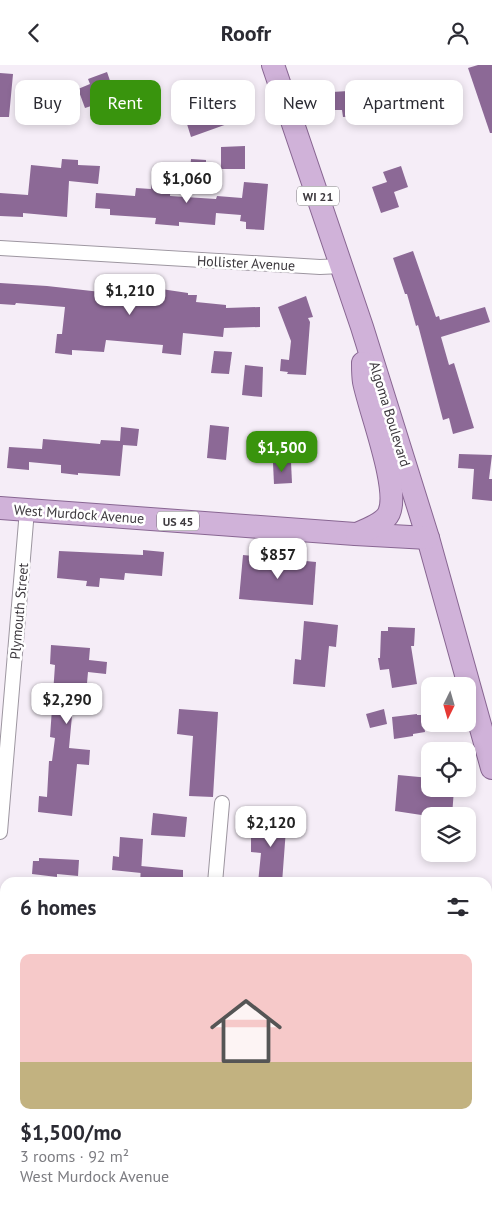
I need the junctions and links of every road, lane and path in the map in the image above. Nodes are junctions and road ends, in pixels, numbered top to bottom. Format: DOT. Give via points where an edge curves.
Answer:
graph roads {
  1 [pos="273,65"];
  2 [pos="0,248"];
  3 [pos="342,267"];
  4 [pos="362,327"];
  5 [pos="0,508"];
  6 [pos="27,510"];
  7 [pos="355,534"];
  8 [pos="428,538"];
  9 [pos="492,768"];
  10 [pos="222,803"];
  11 [pos="0,833"];
  12 [pos="216,877"];
  1 -- 3 [label="main road, Algoma Boulevard / WI 21"];
  2 -- 3 [label="street, Hollister Avenue"];
  3 -- 4 [label="main road, Algoma Boulevard / WI 21"];
  4 -- 7 [label="main road" via="363,379 389,475 391,502 384,519"];
  4 -- 8 [label="main road, Algoma Boulevard / WI 21"];
  5 -- 6 [label="main road, West Murdock Avenue / US 45"];
  6 -- 7 [label="main road, West Murdock Avenue / US 45"];
  6 -- 11 [label="street, Plymouth Street"];
  7 -- 8 [label="main road, West Murdock Avenue / US 45"];
  8 -- 9 [label="main road, Algoma Boulevard"];
  10 -- 12 [label="street"];
}
